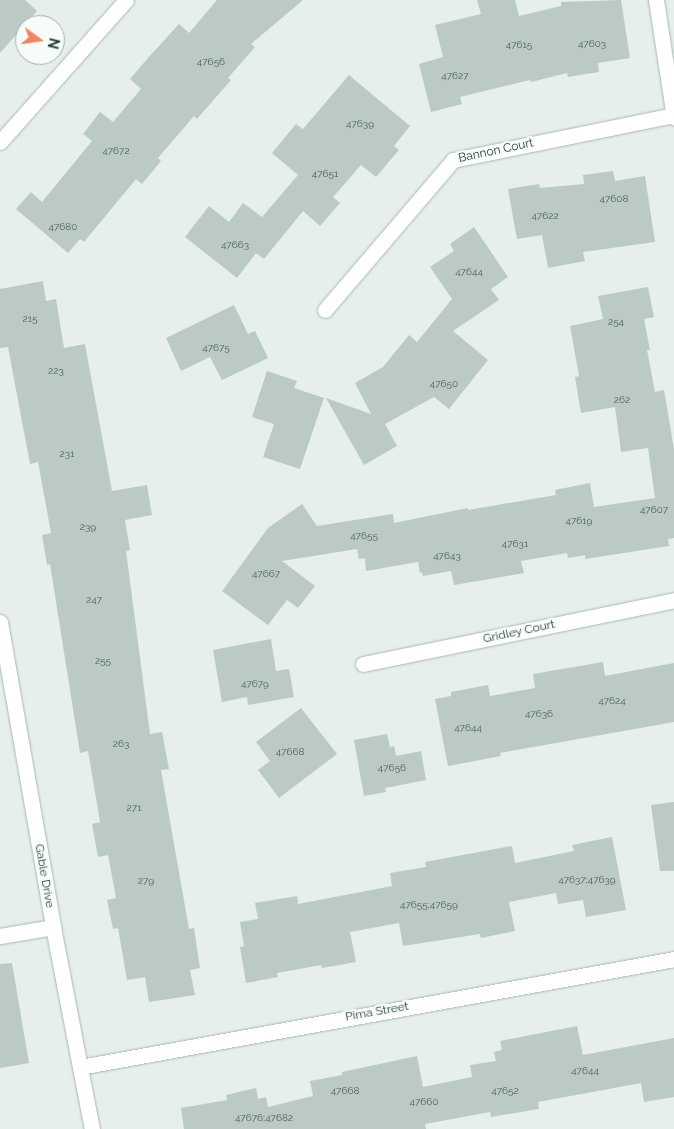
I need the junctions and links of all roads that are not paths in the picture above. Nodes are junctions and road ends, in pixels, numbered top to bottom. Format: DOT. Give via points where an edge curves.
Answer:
graph roads {
  1 [pos="126,0"];
  2 [pos="656,0"];
  3 [pos="674,116"];
  4 [pos="0,142"];
  5 [pos="325,310"];
  6 [pos="674,600"];
  7 [pos="0,622"];
  8 [pos="363,664"];
  9 [pos="53,927"];
  10 [pos="0,936"];
  11 [pos="674,959"];
  12 [pos="80,1067"];
  13 [pos="92,1129"];
  1 -- 4 [label="street"];
  2 -- 3 [label="street"];
  3 -- 5 [label="street, Bannon Court" via="454,160"];
  6 -- 8 [label="street, Gridley Court"];
  7 -- 9 [label="street, Gable Drive"];
  9 -- 10 [label="street"];
  9 -- 12 [label="street, Gable Drive"];
  11 -- 12 [label="street, Pima Street"];
  12 -- 13 [label="street, Gable Drive"];
}
